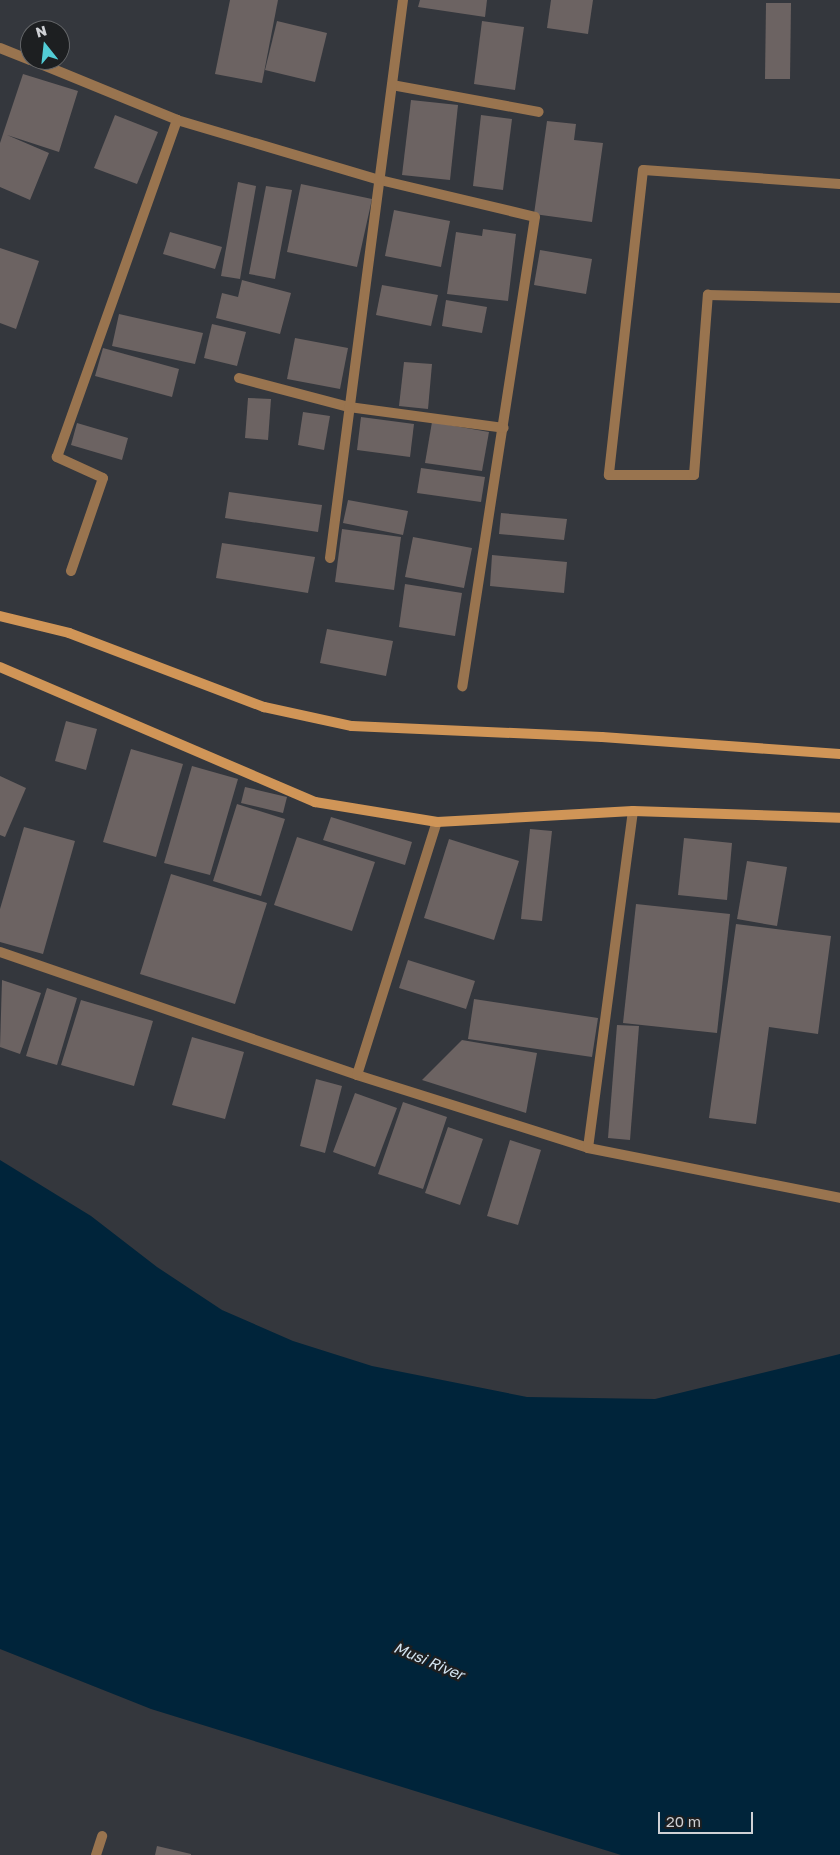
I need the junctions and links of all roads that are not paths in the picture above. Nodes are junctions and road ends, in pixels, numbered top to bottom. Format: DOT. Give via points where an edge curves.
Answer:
graph roads {
  1 [pos="403,0"];
  2 [pos="0,48"];
  3 [pos="20,56"];
  4 [pos="54,70"];
  5 [pos="392,86"];
  6 [pos="539,112"];
  7 [pos="177,120"];
  8 [pos="380,180"];
  9 [pos="840,184"];
  10 [pos="840,298"];
  11 [pos="240,378"];
  12 [pos="349,407"];
  13 [pos="504,428"];
  14 [pos="330,558"];
  15 [pos="72,571"];
  16 [pos="0,616"];
  17 [pos="0,668"];
  18 [pos="462,686"];
  19 [pos="840,754"];
  20 [pos="632,811"];
  21 [pos="840,818"];
  22 [pos="437,822"];
  23 [pos="0,952"];
  24 [pos="357,1075"];
  25 [pos="588,1148"];
  26 [pos="840,1198"];
  27 [pos="102,1836"];
  28 [pos="96,1855"];
  1 -- 5 [label="street"];
  2 -- 3 [label="street"];
  4 -- 7 [label="street"];
  5 -- 6 [label="street"];
  5 -- 8 [label="street"];
  7 -- 8 [label="street"];
  7 -- 15 [label="street" via="57,457 103,478"];
  8 -- 12 [label="street"];
  8 -- 13 [label="street" via="535,216"];
  9 -- 10 [label="street" via="643,170 609,475 694,476 708,295"];
  11 -- 12 [label="street"];
  12 -- 13 [label="street"];
  12 -- 14 [label="street"];
  13 -- 18 [label="street"];
  16 -- 19 [label="street" via="69,633 264,707 352,726 602,737"];
  17 -- 22 [label="street" via="315,802"];
  20 -- 21 [label="street"];
  20 -- 22 [label="street"];
  20 -- 25 [label="street"];
  22 -- 24 [label="street"];
  23 -- 24 [label="street"];
  24 -- 25 [label="street"];
  25 -- 26 [label="street"];
  27 -- 28 [label="street"];
}
